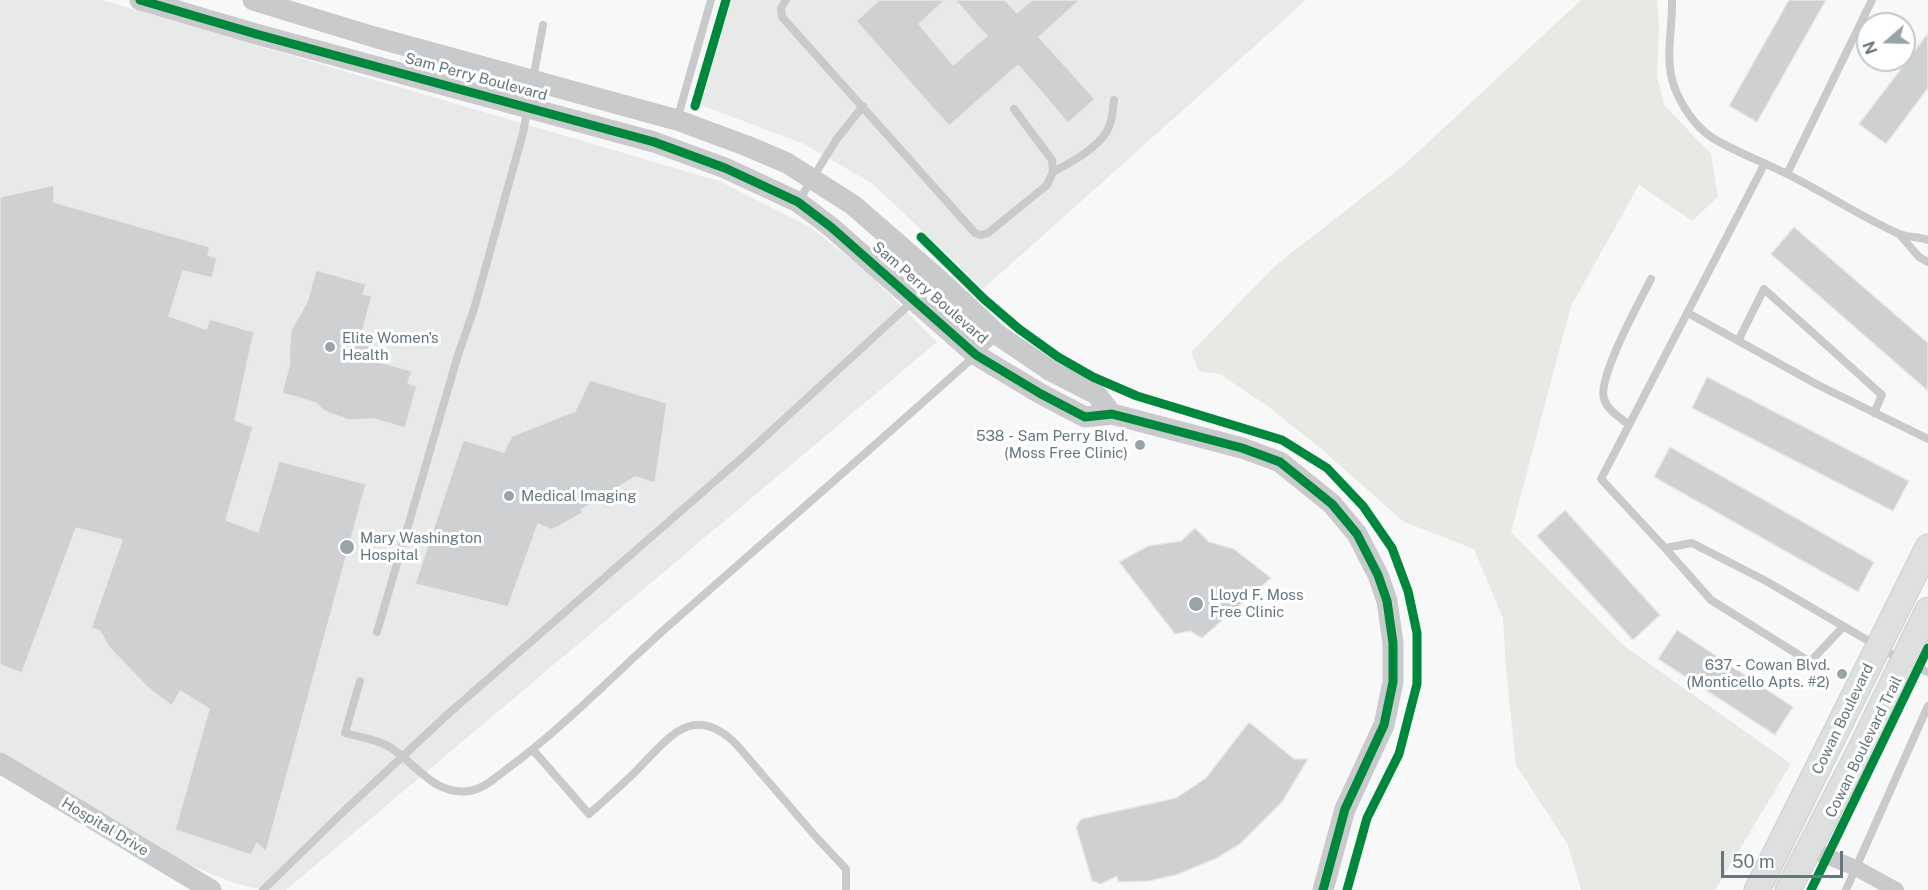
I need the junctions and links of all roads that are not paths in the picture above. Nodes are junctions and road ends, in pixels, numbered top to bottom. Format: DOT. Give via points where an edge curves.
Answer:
graph roads {
  1 [pos="140,0"];
  2 [pos="253,0"];
  3 [pos="711,0"];
  4 [pos="786,0"];
  5 [pos="1672,0"];
  6 [pos="1872,0"];
  7 [pos="543,25"];
  8 [pos="533,81"];
  9 [pos="1114,100"];
  10 [pos="528,106"];
  11 [pos="863,106"];
  12 [pos="1014,109"];
  13 [pos="677,120"];
  14 [pos="1764,165"];
  15 [pos="1053,172"];
  16 [pos="1787,174"];
  17 [pos="811,179"];
  18 [pos="798,202"];
  19 [pos="1900,235"];
  20 [pos="1928,240"];
  21 [pos="1928,261"];
  22 [pos="937,278"];
  23 [pos="1651,279"];
  24 [pos="915,299"];
  25 [pos="1688,314"];
  26 [pos="998,335"];
  27 [pos="1738,341"];
  28 [pos="976,355"];
  29 [pos="1874,413"];
  30 [pos="1112,414"];
  31 [pos="1629,425"];
  32 [pos="1928,439"];
  33 [pos="1928,547"];
  34 [pos="1665,548"];
  35 [pos="1928,610"];
  36 [pos="1844,627"];
  37 [pos="377,632"];
  38 [pos="1879,648"];
  39 [pos="1903,661"];
  40 [pos="1928,672"];
  41 [pos="360,681"];
  42 [pos="1928,706"];
  43 [pos="533,750"];
  44 [pos="404,757"];
  45 [pos="0,763"];
  46 [pos="1809,849"];
  47 [pos="1856,868"];
  48 [pos="211,890"];
  49 [pos="263,890"];
  50 [pos="846,890"];
  51 [pos="1323,890"];
  52 [pos="1757,890"];
  53 [pos="1788,890"];
  54 [pos="1846,890"];
  55 [pos="1896,890"];
  1 -- 10 [label="street, Sam Perry Boulevard"];
  2 -- 8 [label="street, Sam Perry Boulevard"];
  3 -- 13 [label="lane"];
  4 -- 11 [label="lane" via="782,16"];
  5 -- 14 [label="lane" via="1670,63 1684,107 1711,136"];
  6 -- 16 [label="lane"];
  7 -- 8 [label="lane"];
  8 -- 10 [label="lane"];
  8 -- 13 [label="street, Sam Perry Boulevard"];
  9 -- 15 [label="lane" via="1110,126 1097,143"];
  10 -- 18 [label="street, Sam Perry Boulevard" via="654,142 725,168"];
  10 -- 37 [label="lane" via="485,271"];
  11 -- 15 [label="lane" via="975,233 988,233 1047,185"];
  11 -- 17 [label="lane"];
  12 -- 15 [label="lane" via="1052,160"];
  13 -- 17 [label="street, Sam Perry Boulevard" via="787,163"];
  14 -- 16 [label="lane"];
  14 -- 25 [label="lane"];
  16 -- 19 [label="lane"];
  17 -- 18 [label="lane"];
  17 -- 22 [label="street, Sam Perry Boulevard" via="853,205"];
  18 -- 24 [label="street, Sam Perry Boulevard"];
  19 -- 20 [label="lane"];
  19 -- 21 [label="lane" via="1919,257"];
  22 -- 24 [label="lane"];
  22 -- 26 [label="street, Sam Perry Boulevard"];
  23 -- 31 [label="lane" via="1609,365 1602,390 1608,407"];
  24 -- 28 [label="street, Sam Perry Boulevard"];
  24 -- 44 [label="lane"];
  25 -- 27 [label="lane"];
  25 -- 31 [label="lane"];
  26 -- 28 [label="lane"];
  26 -- 30 [label="street, Sam Perry Boulevard" via="1051,371 1096,394"];
  27 -- 29 [label="lane"];
  27 -- 29 [label="lane" via="1764,289 1881,394"];
  28 -- 30 [label="street, Sam Perry Boulevard" via="1085,417"];
  28 -- 43 [label="lane" via="672,622"];
  29 -- 32 [label="lane"];
  30 -- 51 [label="street, Sam Perry Boulevard" via="1242,448 1280,462 1342,515 1357,534 1378,575 1390,612 1393,682 1381,734 1345,808"];
  31 -- 34 [label="lane" via="1601,479"];
  33 -- 38 [label="main road, Cowan Boulevard"];
  34 -- 36 [label="lane" via="1692,543"];
  34 -- 36 [label="lane" via="1711,600 1809,662"];
  35 -- 39 [label="main road, Cowan Boulevard"];
  36 -- 38 [label="lane"];
  38 -- 39 [label="lane"];
  38 -- 52 [label="main road, Cowan Boulevard"];
  39 -- 40 [label="lane"];
  39 -- 46 [label="main road, Cowan Boulevard"];
  41 -- 44 [label="lane" via="345,733 387,745"];
  42 -- 47 [label="lane"];
  43 -- 44 [label="lane" via="484,786 458,792 444,789 427,778"];
  43 -- 50 [label="lane" via="589,814 678,730 692,725 714,728 736,744 846,869"];
  44 -- 49 [label="lane"];
  45 -- 48 [label="street, Hospital Drive"];
  46 -- 47 [label="street"];
  46 -- 53 [label="main road, Cowan Boulevard"];
  47 -- 54 [label="lane"];
  47 -- 55 [label="street"];
}
